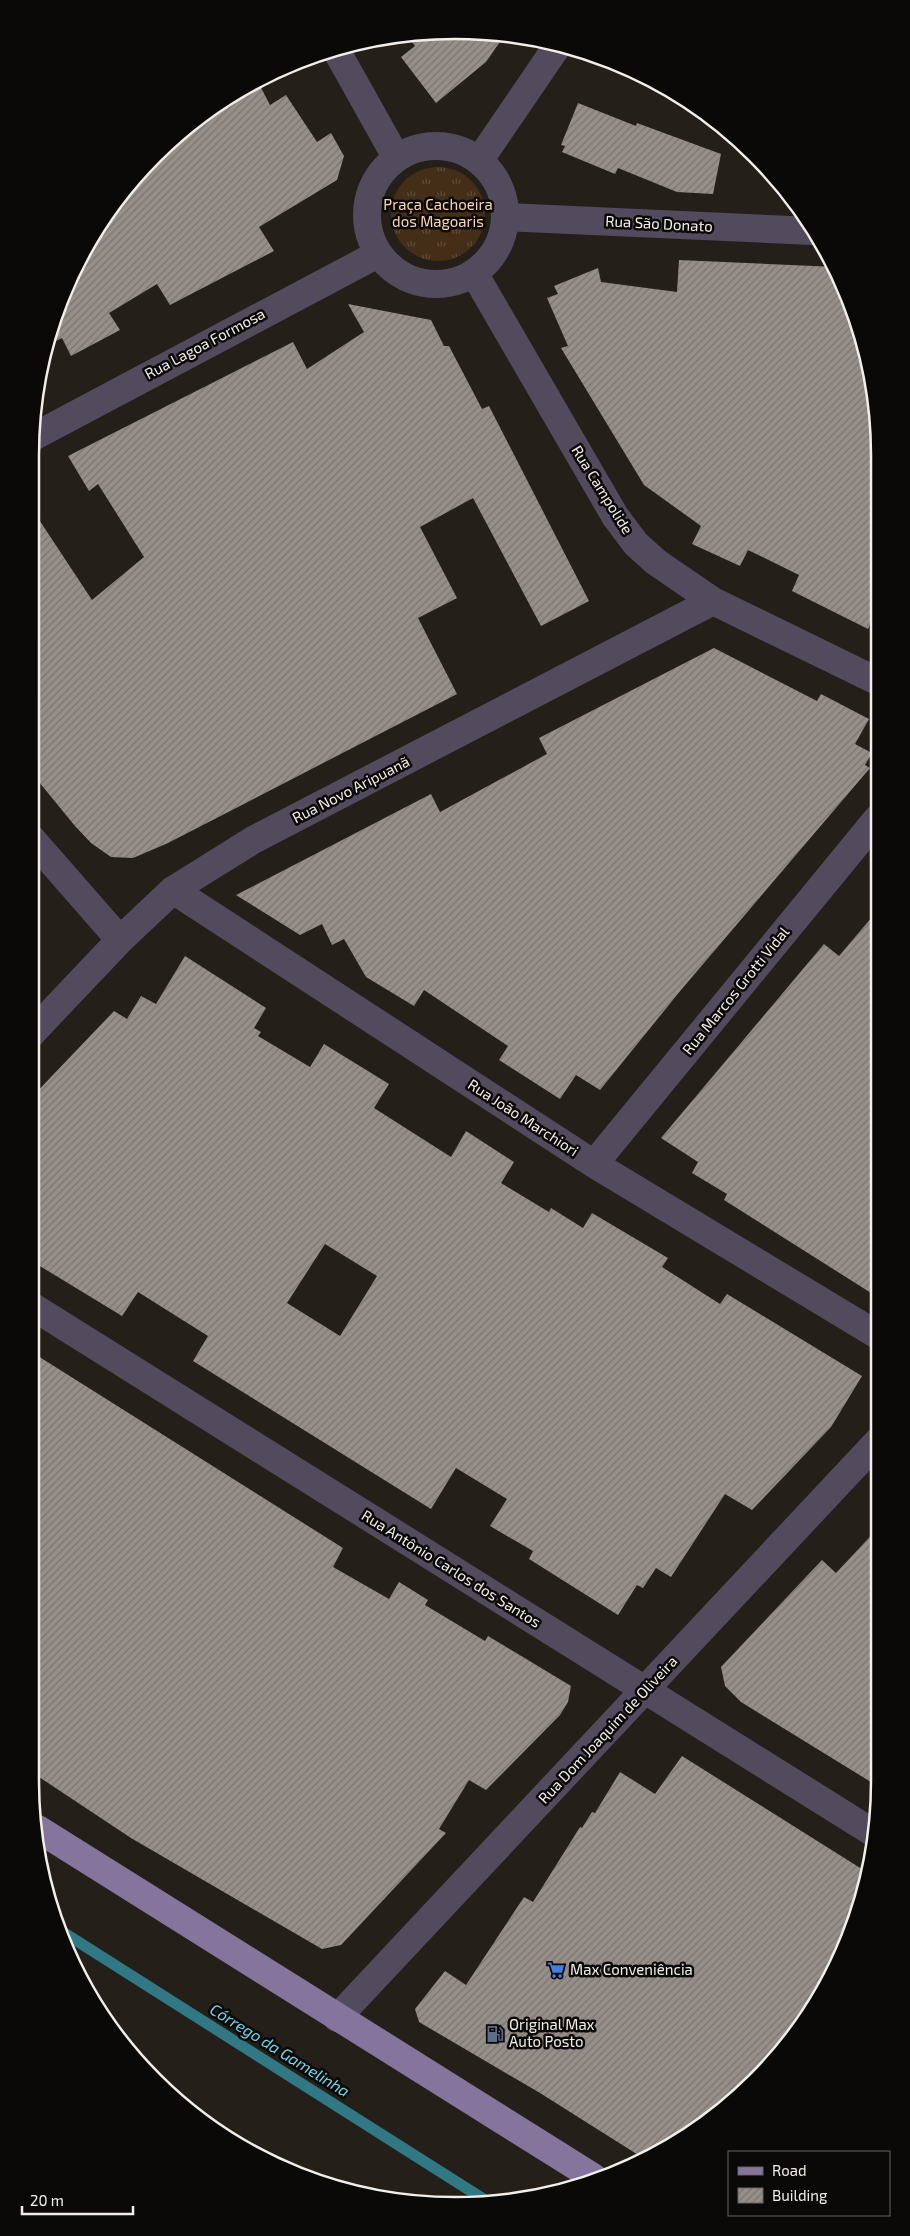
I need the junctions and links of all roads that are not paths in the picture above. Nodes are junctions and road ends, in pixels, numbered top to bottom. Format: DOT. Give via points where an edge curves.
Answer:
graph roads {
  1 [pos="554,51"];
  2 [pos="340,55"];
  3 [pos="396,157"];
  4 [pos="479,162"];
  5 [pos="505,217"];
  6 [pos="805,231"];
  7 [pos="378,254"];
  8 [pos="474,273"];
  9 [pos="40,433"];
  10 [pos="713,601"];
  11 [pos="871,678"];
  12 [pos="871,828"];
  13 [pos="39,847"];
  14 [pos="173,890"];
  15 [pos="120,940"];
  16 [pos="39,1026"];
  17 [pos="594,1164"];
  18 [pos="39,1311"];
  19 [pos="871,1331"];
  20 [pos="871,1449"];
  21 [pos="645,1690"];
  22 [pos="868,1830"];
  23 [pos="42,1832"];
  24 [pos="336,2018"];
  25 [pos="589,2175"];
  1 -- 4 [label="street"];
  2 -- 3 [label="street"];
  3 -- 4 [label="street" via="413,149 433,146 470,154"];
  3 -- 7 [label="street" via="381,171 366,206 366,226"];
  4 -- 5 [label="street" via="494,176 500,188"];
  5 -- 6 [label="street, Rua São Donato"];
  5 -- 8 [label="street" via="501,240 484,266"];
  7 -- 8 [label="street" via="395,272 425,284 456,282"];
  7 -- 9 [label="street, Rua Lagoa Formosa"];
  8 -- 10 [label="street, Rua Campolide" via="614,516 636,544 656,562"];
  10 -- 11 [label="street, Rua Campolide"];
  10 -- 14 [label="street, Rua Novo Aripuanã" via="253,840"];
  12 -- 17 [label="street, Rua Marcos Grotti Vidal"];
  13 -- 15 [label="street"];
  14 -- 15 [label="street, Rua Novo Aripuanã"];
  14 -- 17 [label="street, Rua João Marchiori"];
  15 -- 16 [label="street, Rua Novo Aripuanã"];
  17 -- 19 [label="street, Rua João Marchiori"];
  18 -- 21 [label="street, Rua Antônio Carlos dos Santos"];
  20 -- 21 [label="street, Rua Dom Joaquim de Oliveira"];
  21 -- 22 [label="street, Rua Antônio Carlos dos Santos"];
  21 -- 24 [label="street, Rua Dom Joaquim de Oliveira"];
  23 -- 24 [label="main road"];
  24 -- 25 [label="main road"];
}
